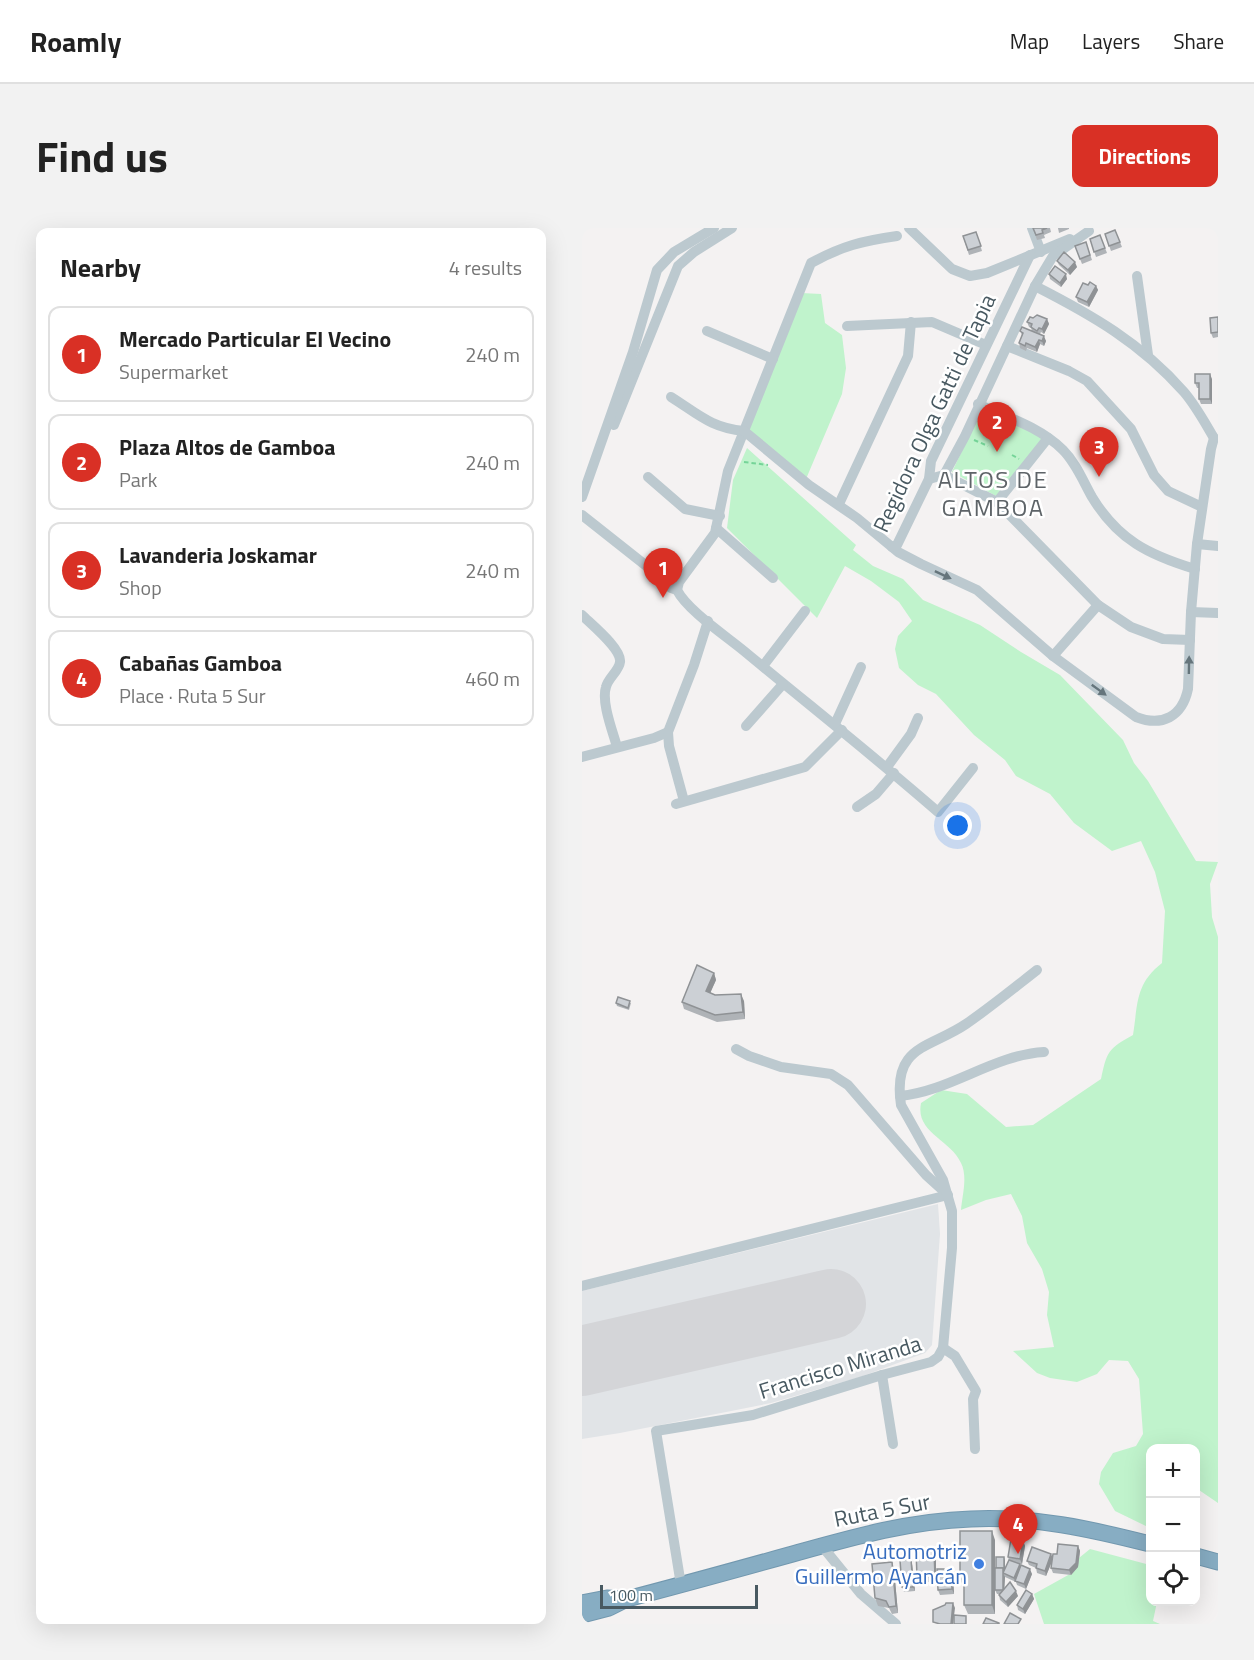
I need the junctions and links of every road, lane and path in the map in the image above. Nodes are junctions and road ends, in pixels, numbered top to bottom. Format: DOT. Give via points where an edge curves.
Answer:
graph roads {
  1 [pos="714,228"];
  2 [pos="732,228"];
  3 [pos="1032,228"];
  4 [pos="1093,230"];
  5 [pos="913,232"];
  6 [pos="897,237"];
  7 [pos="1035,254"];
  8 [pos="1137,276"];
  9 [pos="1035,286"];
  10 [pos="911,322"];
  11 [pos="847,326"];
  12 [pos="707,332"];
  13 [pos="986,345"];
  14 [pos="1006,346"];
  15 [pos="1148,355"];
  16 [pos="773,359"];
  17 [pos="671,397"];
  18 [pos="978,404"];
  19 [pos="744,431"];
  20 [pos="965,436"];
  21 [pos="1048,438"];
  22 [pos="1216,438"];
  23 [pos="988,446"];
  24 [pos="732,461"];
  25 [pos="592,465"];
  26 [pos="794,473"];
  27 [pos="944,475"];
  28 [pos="648,477"];
  29 [pos="928,479"];
  30 [pos="1206,486"];
  31 [pos="1218,487"];
  32 [pos="582,497"];
  33 [pos="997,502"];
  34 [pos="839,504"];
  35 [pos="1202,507"];
  36 [pos="582,515"];
  37 [pos="720,516"];
  38 [pos="716,528"];
  39 [pos="1197,544"];
  40 [pos="1218,546"];
  41 [pos="892,547"];
  42 [pos="1195,569"];
  43 [pos="773,578"];
  44 [pos="677,590"];
  45 [pos="1098,605"];
  46 [pos="805,611"];
  47 [pos="1191,612"];
  48 [pos="1218,612"];
  49 [pos="582,615"];
  50 [pos="708,621"];
  51 [pos="1190,640"];
  52 [pos="1053,656"];
  53 [pos="762,666"];
  54 [pos="861,667"];
  55 [pos="783,684"];
  56 [pos="918,718"];
  57 [pos="746,726"];
  58 [pos="839,727"];
  59 [pos="668,732"];
  60 [pos="617,747"];
  61 [pos="582,757"];
  62 [pos="973,768"];
  63 [pos="890,770"];
  64 [pos="857,807"];
  65 [pos="1037,970"];
  66 [pos="736,1049"];
  67 [pos="1044,1052"];
  68 [pos="900,1096"];
  69 [pos="948,1195"];
  70 [pos="582,1286"];
  71 [pos="943,1348"];
  72 [pos="882,1375"];
  73 [pos="893,1444"];
  74 [pos="975,1449"];
  75 [pos="1146,1543"];
  76 [pos="822,1546"];
  77 [pos="1200,1557"];
  78 [pos="1218,1562"];
  79 [pos="681,1585"];
  80 [pos="627,1599"];
  81 [pos="582,1603"];
  82 [pos="582,1615"];
  83 [pos="896,1624"];
  1 -- 25 [label="street" via="674,252 657,270 633,352"];
  2 -- 25 [label="street" via="678,266 610,436"];
  3 -- 7 [label="street"];
  4 -- 7 [label="street"];
  4 -- 9 [label="street" via="1053,256"];
  5 -- 7 [label="street" via="952,269 970,276"];
  6 -- 16 [label="street" via="863,241 834,250 811,263"];
  7 -- 13 [label="street, Regidora Olga Gatti de Tapia"];
  8 -- 15 [label="street"];
  9 -- 14 [label="street"];
  9 -- 15 [label="street" via="1086,311"];
  10 -- 11 [label="street"];
  10 -- 13 [label="street" via="932,322"];
  10 -- 34 [label="street" via="908,356"];
  12 -- 16 [label="street"];
  13 -- 29 [label="street, Regidora Olga Gatti de Tapia" via="931,461"];
  14 -- 18 [label="street"];
  14 -- 35 [label="street" via="1087,381 1131,429 1154,475 1168,490"];
  15 -- 22 [label="street" via="1185,394"];
  16 -- 19 [label="street"];
  17 -- 19 [label="street" via="706,421"];
  18 -- 20 [label="street"];
  18 -- 21 [label="street"];
  19 -- 24 [label="street"];
  19 -- 26 [label="street"];
  20 -- 23 [label="path"];
  20 -- 27 [label="street"];
  21 -- 33 [label="street"];
  21 -- 42 [label="street" via="1073,461 1098,506 1125,535 1150,554"];
  22 -- 30 [label="street"];
  24 -- 26 [label="path" via="753,462"];
  24 -- 37 [label="street"];
  25 -- 32 [label="street"];
  26 -- 34 [label="street"];
  27 -- 29 [label="street"];
  27 -- 33 [label="street"];
  28 -- 37 [label="street" via="685,509"];
  29 -- 41 [label="street, Regidora Olga Gatti de Tapia" via="897,545"];
  30 -- 31 [label="street"];
  30 -- 35 [label="street"];
  33 -- 45 [label="street"];
  34 -- 41 [label="street"];
  35 -- 39 [label="street"];
  36 -- 44 [label="street"];
  37 -- 38 [label="street"];
  38 -- 43 [label="street"];
  38 -- 44 [label="street"];
  39 -- 40 [label="street"];
  39 -- 42 [label="street"];
  41 -- 52 [label="street, Regidora Olga Gatti de Tapia, one-way" via="977,590"];
  42 -- 47 [label="street"];
  44 -- 50 [label="street"];
  45 -- 51 [label="street" via="1148,634"];
  45 -- 52 [label="street"];
  46 -- 53 [label="street"];
  47 -- 48 [label="street"];
  47 -- 51 [label="street"];
  49 -- 60 [label="street" via="619,657 620,663 606,686 608,716"];
  50 -- 53 [label="street"];
  50 -- 59 [label="street"];
  52 -- 51 [label="street, Regidora Olga Gatti de Tapia, one-way" via="1136,717 1160,721 1186,699"];
  53 -- 55 [label="street"];
  54 -- 58 [label="street"];
  55 -- 57 [label="street"];
  55 -- 58 [label="street"];
  56 -- 63 [label="street"];
  58 -- 59 [label="street" via="805,767 680,802"];
  58 -- 63 [label="street"];
  59 -- 60 [label="street"];
  60 -- 61 [label="street"];
  62 -- 63 [label="street" via="938,812"];
  63 -- 64 [label="street" via="876,794"];
  65 -- 68 [label="street" via="964,1025 915,1051 901,1077"];
  66 -- 69 [label="street" via="781,1067 831,1074 848,1085"];
  67 -- 68 [label="street" via="1012,1057 947,1083"];
  68 -- 69 [label="street, Francisco Miranda" via="901,1105"];
  69 -- 70 [label="street"];
  69 -- 71 [label="street, Francisco Miranda" via="952,1248"];
  71 -- 72 [label="street, Francisco Miranda" via="931,1362"];
  71 -- 74 [label="street" via="955,1356 976,1391"];
  72 -- 73 [label="street"];
  72 -- 79 [label="street, Francisco Miranda" via="753,1414 656,1431"];
  75 -- 76 [label="highway, Ruta 5 Sur" via="1065,1525 973,1519 897,1526"];
  76 -- 79 [label="highway, Ruta 5 Sur"];
  76 -- 83 [label="street" via="861,1594"];
  77 -- 78 [label="highway"];
  79 -- 80 [label="highway, Ruta 5 Sur"];
  80 -- 81 [label="highway, Ruta 5 Sur"];
  80 -- 82 [label="highway, Ruta 5 Sur"];
}
